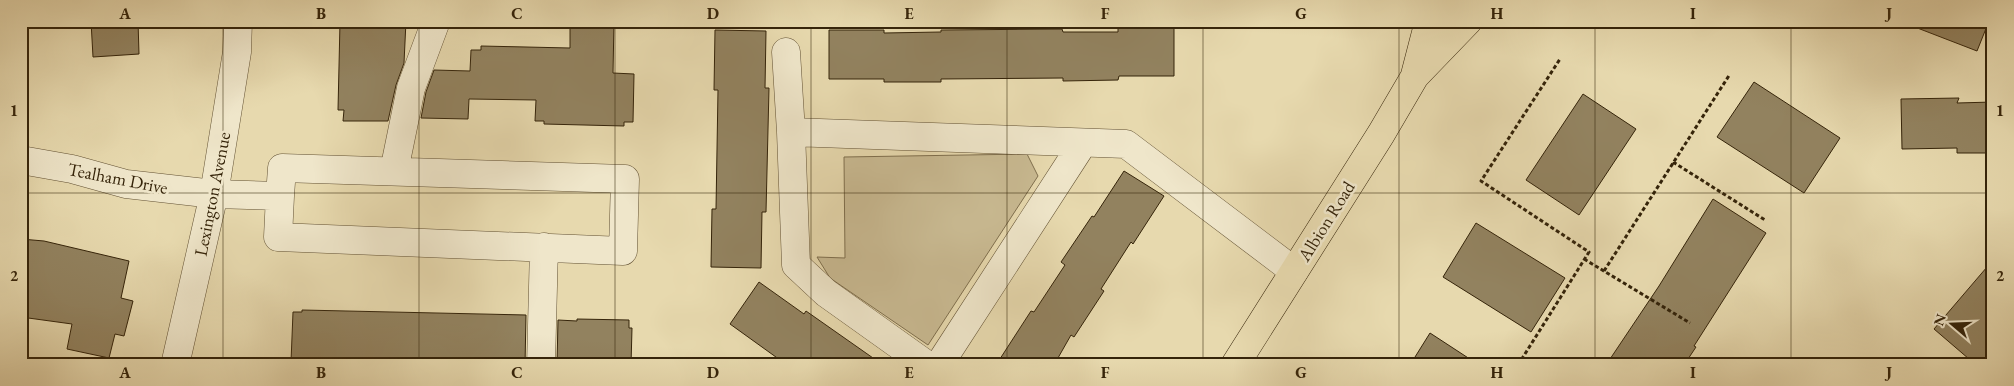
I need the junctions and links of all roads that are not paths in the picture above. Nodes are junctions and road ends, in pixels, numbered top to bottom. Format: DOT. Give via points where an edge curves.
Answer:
graph roads {
  1 [pos="238,21"];
  2 [pos="1429,21"];
  3 [pos="1468,21"];
  4 [pos="438,22"];
  5 [pos="786,52"];
  6 [pos="1415,76"];
  7 [pos="791,132"];
  8 [pos="1083,143"];
  9 [pos="21,160"];
  10 [pos="394,171"];
  11 [pos="214,194"];
  12 [pos="280,196"];
  13 [pos="544,247"];
  14 [pos="1294,271"];
  15 [pos="175,365"];
  16 [pos="541,365"];
  17 [pos="927,365"];
  18 [pos="939,365"];
  19 [pos="1235,365"];
  1 -- 11 [label="street, Lexington Avenue" via="237,52"];
  2 -- 6 [label="main road, Albion Road"];
  3 -- 6 [label="main road, Albion Road"];
  4 -- 10 [label="street" via="411,88"];
  5 -- 7 [label="street"];
  6 -- 14 [label="main road, Albion Road"];
  7 -- 8 [label="street"];
  7 -- 17 [label="street" via="796,265 826,293"];
  8 -- 14 [label="street" via="1126,144"];
  8 -- 18 [label="street"];
  9 -- 11 [label="street, Tealham Drive" via="72,169 126,184"];
  10 -- 12 [label="street" via="282,168"];
  10 -- 13 [label="street" via="624,179 622,251"];
  11 -- 12 [label="street, Tealham Drive"];
  11 -- 15 [label="street, Lexington Avenue"];
  12 -- 13 [label="street" via="278,237"];
  13 -- 16 [label="street"];
  14 -- 19 [label="main road, Albion Road"];
}
